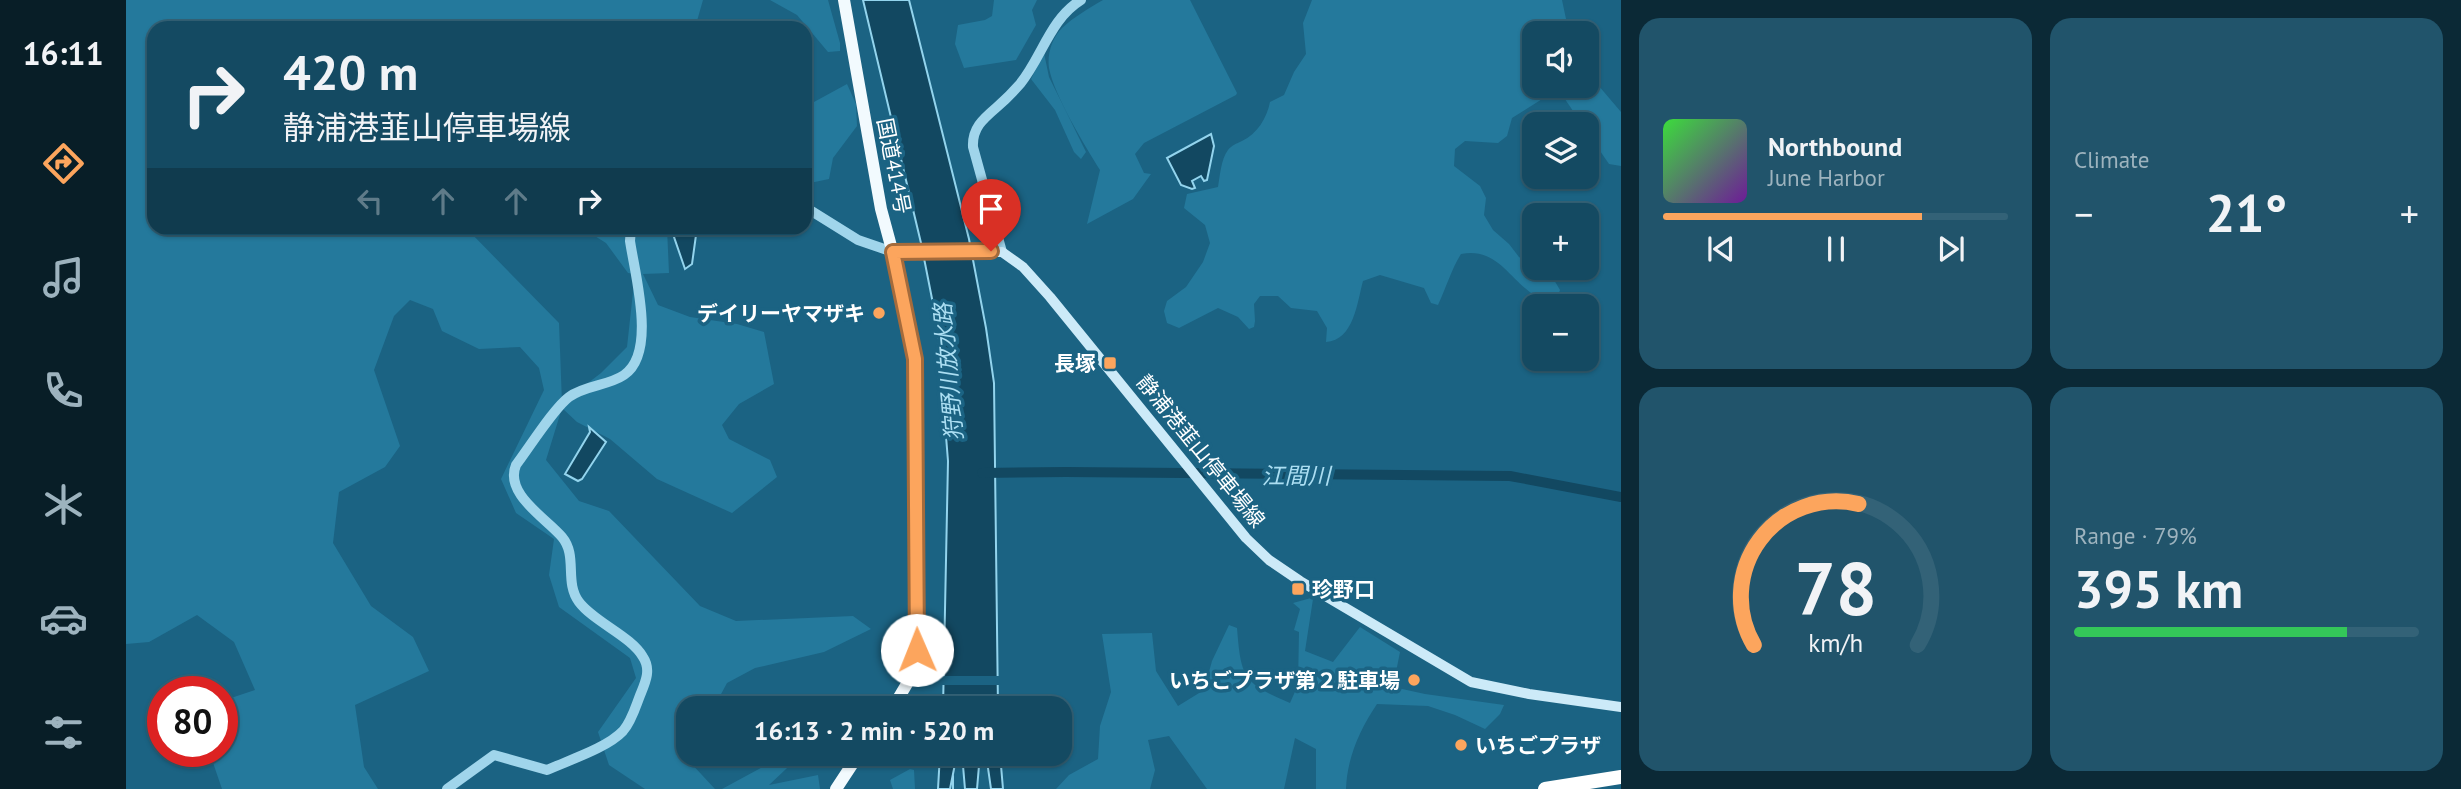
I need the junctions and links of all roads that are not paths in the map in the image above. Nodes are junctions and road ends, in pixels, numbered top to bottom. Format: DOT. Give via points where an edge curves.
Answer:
graph roads {
  1 [pos="844,0"];
  2 [pos="1081,0"];
  3 [pos="812,211"];
  4 [pos="630,235"];
  5 [pos="996,252"];
  6 [pos="899,253"];
  7 [pos="899,696"];
  8 [pos="1621,707"];
  9 [pos="851,766"];
  10 [pos="1621,777"];
  11 [pos="447,789"];
  12 [pos="836,789"];
  13 [pos="1545,789"];
  1 -- 6 [label="highway, 国道414号" via="881,209"];
  2 -- 5 [label="street" via="1048,36 1020,84 984,118 972,137"];
  3 -- 6 [label="street" via="858,240"];
  4 -- 11 [label="street" via="642,329 638,358 622,377 569,397 516,465 514,477 522,497 566,542 577,600 637,650 647,665 647,677 623,731 604,744 547,770 494,755"];
  5 -- 6 [label="main road"];
  5 -- 8 [label="main road, 静浦港韮山停車場線" via="1023,267 1041,287 1246,538 1269,560 1460,677 1517,692"];
  6 -- 7 [label="highway, 国道414号" via="915,359 917,639 914,670"];
  9 -- 12 [label="highway"];
  10 -- 13 [label="highway"];
}
